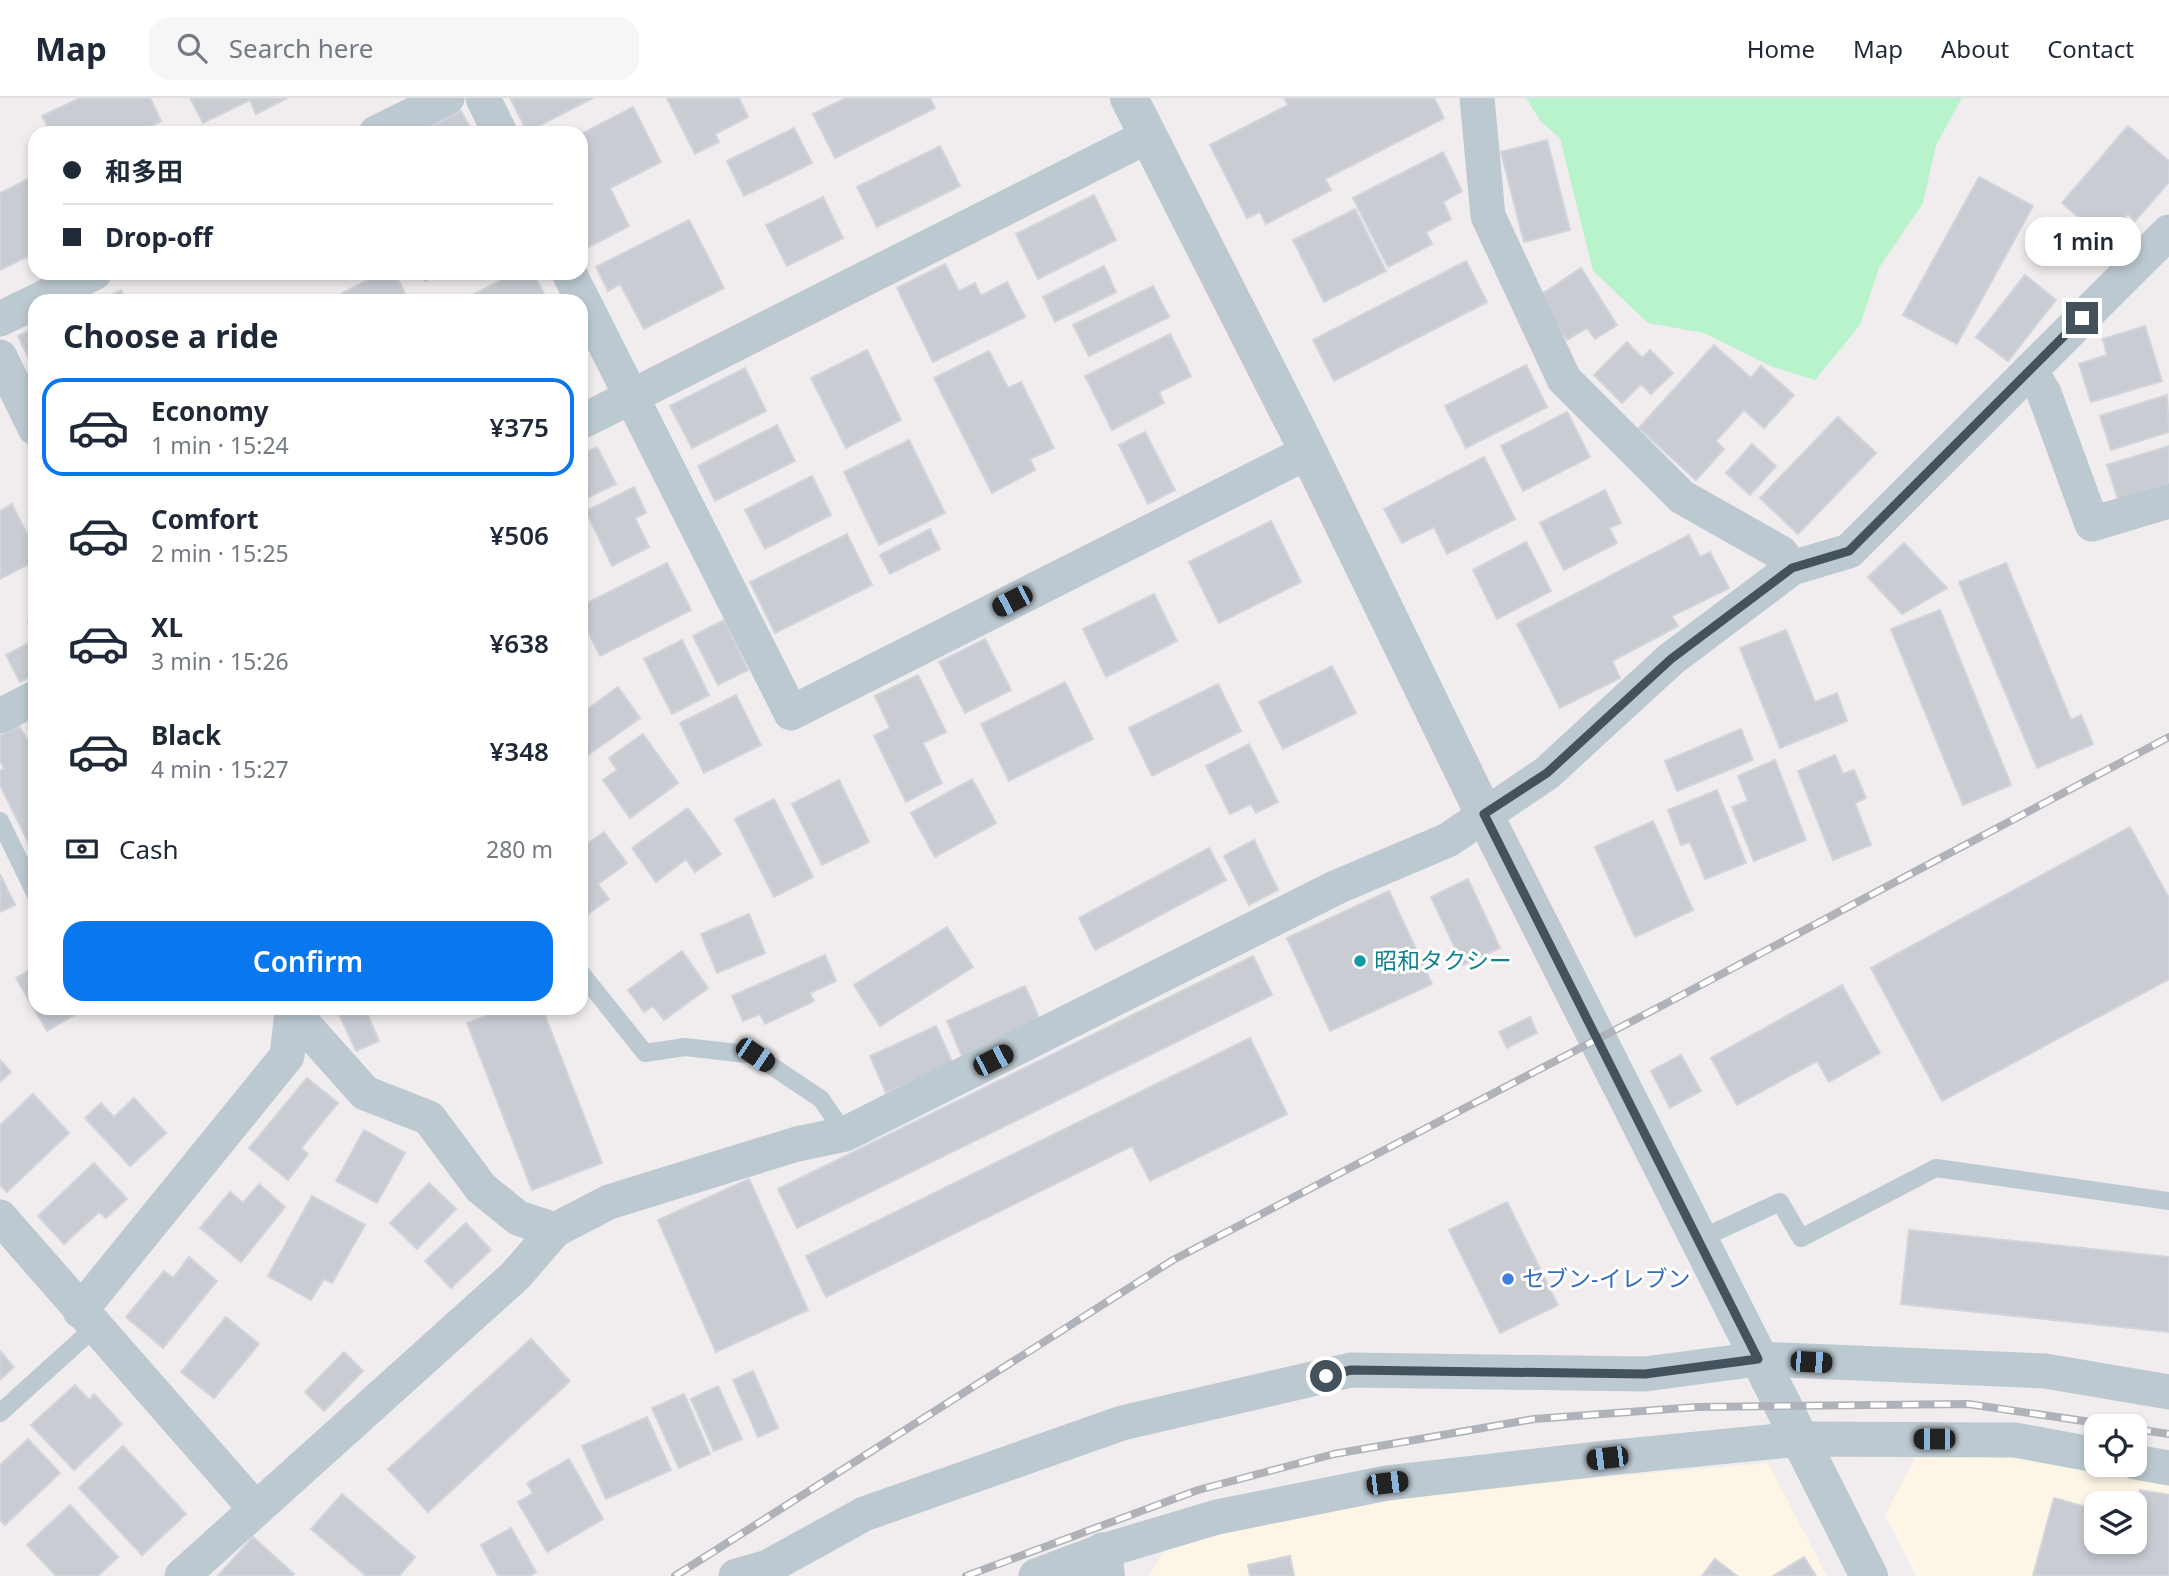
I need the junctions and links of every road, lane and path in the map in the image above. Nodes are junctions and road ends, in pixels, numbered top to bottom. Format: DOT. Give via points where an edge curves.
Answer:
graph roads {
  1 [pos="447,98"];
  2 [pos="483,98"];
  3 [pos="1129,98"];
  4 [pos="1477,98"];
  5 [pos="390,126"];
  6 [pos="497,126"];
  7 [pos="1148,136"];
  8 [pos="2169,232"];
  9 [pos="80,280"];
  10 [pos="52,294"];
  11 [pos="28,306"];
  12 [pos="588,312"];
  13 [pos="0,319"];
  14 [pos="0,357"];
  15 [pos="2030,370"];
  16 [pos="630,397"];
  17 [pos="28,414"];
  18 [pos="588,418"];
  19 [pos="1308,452"];
  20 [pos="2169,501"];
  21 [pos="1792,568"];
  22 [pos="28,702"];
  23 [pos="0,716"];
  24 [pos="1484,814"];
  25 [pos="0,821"];
  26 [pos="28,879"];
  27 [pos="588,982"];
  28 [pos="292,1015"];
  29 [pos="296,1015"];
  30 [pos="845,1134"];
  31 [pos="2169,1201"];
  32 [pos="0,1217"];
  33 [pos="555,1230"];
  34 [pos="1698,1240"];
  35 [pos="87,1320"];
  36 [pos="1758,1359"];
  37 [pos="2169,1392"];
  38 [pos="0,1413"];
  39 [pos="1799,1439"];
  40 [pos="2084,1453"];
  41 [pos="2147,1464"];
  42 [pos="2169,1468"];
  43 [pos="254,1507"];
  44 [pos="1105,1564"];
  45 [pos="182,1576"];
  46 [pos="736,1576"];
  47 [pos="1036,1576"];
  48 [pos="1869,1576"];
  1 -- 5 [label="street"];
  2 -- 6 [label="street"];
  3 -- 7 [label="street"];
  4 -- 21 [label="street" via="1488,216 1564,379 1682,497 1781,553"];
  7 -- 16 [label="street"];
  7 -- 19 [label="street"];
  8 -- 15 [label="street"];
  9 -- 10 [label="street"];
  11 -- 13 [label="street"];
  12 -- 16 [label="street"];
  14 -- 17 [label="street"];
  15 -- 20 [label="street" via="2044,393 2092,524"];
  15 -- 21 [label="street" via="1849,551"];
  16 -- 18 [label="street"];
  16 -- 19 [label="street" via="791,713"];
  19 -- 24 [label="street"];
  21 -- 24 [label="street" via="1671,659 1547,773"];
  22 -- 23 [label="street"];
  24 -- 30 [label="street" via="1448,840 1337,887"];
  24 -- 34 [label="street"];
  25 -- 26 [label="lane"];
  27 -- 30 [label="lane" via="645,1053 685,1047 755,1055 821,1099"];
  28 -- 35 [label="street" via="287,1056"];
  29 -- 33 [label="street" via="365,1093 429,1118 481,1188 518,1218"];
  30 -- 33 [label="street" via="797,1144 609,1202"];
  31 -- 34 [label="lane" via="1936,1168 1801,1238 1780,1202"];
  32 -- 35 [label="street"];
  33 -- 43 [label="street" via="514,1276"];
  34 -- 36 [label="street"];
  35 -- 38 [label="lane"];
  35 -- 43 [label="street"];
  36 -- 37 [label="street" via="2045,1371"];
  36 -- 39 [label="street"];
  36 -- 46 [label="street" via="1645,1374 1351,1370 1122,1423 864,1514 768,1567"];
  39 -- 40 [label="street" via="2015,1440"];
  39 -- 44 [label="street" via="1387,1483 1217,1517"];
  39 -- 48 [label="street"];
  41 -- 42 [label="street"];
  43 -- 45 [label="street"];
  44 -- 47 [label="street"];
}
